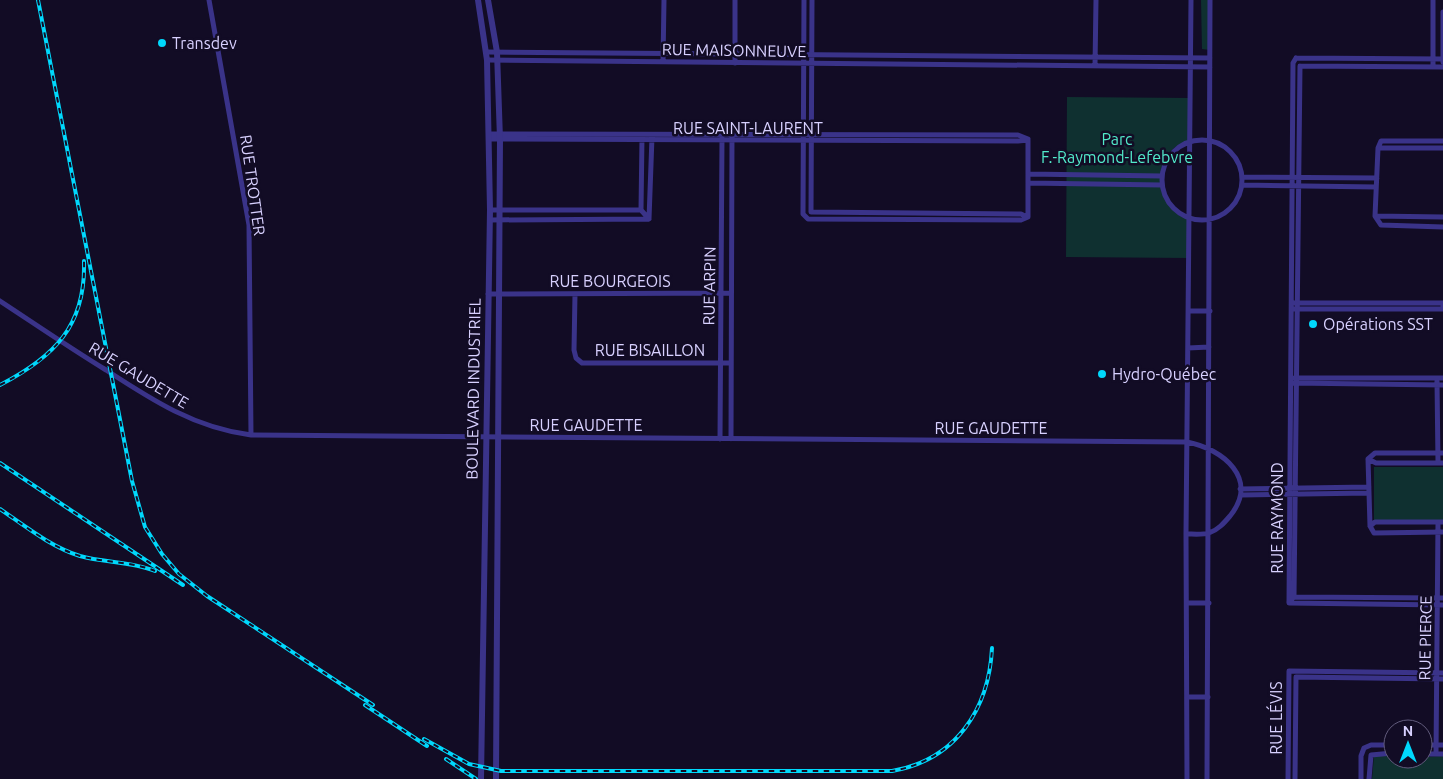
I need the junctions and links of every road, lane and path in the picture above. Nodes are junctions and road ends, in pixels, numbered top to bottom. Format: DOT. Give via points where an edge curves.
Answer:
graph roads {
  1 [pos="209,0"];
  2 [pos="478,0"];
  3 [pos="488,0"];
  4 [pos="664,0"];
  5 [pos="735,0"];
  6 [pos="804,0"];
  7 [pos="812,0"];
  8 [pos="1096,0"];
  9 [pos="1191,0"];
  10 [pos="1210,0"];
  11 [pos="1434,0"];
  12 [pos="1443,12"];
  13 [pos="486,52"];
  14 [pos="497,52"];
  15 [pos="587,52"];
  16 [pos="663,53"];
  17 [pos="735,54"];
  18 [pos="804,54"];
  19 [pos="812,54"];
  20 [pos="880,55"];
  21 [pos="951,55"];
  22 [pos="1026,56"];
  23 [pos="1095,57"];
  24 [pos="1190,57"];
  25 [pos="1210,58"];
  26 [pos="1296,58"];
  27 [pos="1433,59"];
  28 [pos="1443,59"];
  29 [pos="487,60"];
  30 [pos="498,61"];
  31 [pos="587,61"];
  32 [pos="663,62"];
  33 [pos="735,63"];
  34 [pos="804,63"];
  35 [pos="812,64"];
  36 [pos="880,64"];
  37 [pos="951,65"];
  38 [pos="1026,66"];
  39 [pos="1094,66"];
  40 [pos="1300,66"];
  41 [pos="1190,67"];
  42 [pos="1210,67"];
  43 [pos="1433,67"];
  44 [pos="1443,67"];
  45 [pos="1295,103"];
  46 [pos="642,132"];
  47 [pos="652,132"];
  48 [pos="722,132"];
  49 [pos="732,132"];
  50 [pos="580,133"];
  51 [pos="804,135"];
  52 [pos="915,135"];
  53 [pos="489,136"];
  54 [pos="499,136"];
  55 [pos="812,138"];
  56 [pos="580,140"];
  57 [pos="642,140"];
  58 [pos="652,140"];
  59 [pos="722,140"];
  60 [pos="732,140"];
  61 [pos="1028,140"];
  62 [pos="1211,140"];
  63 [pos="804,141"];
  64 [pos="915,141"];
  65 [pos="1191,141"];
  66 [pos="1443,141"];
  67 [pos="1378,148"];
  68 [pos="1443,148"];
  69 [pos="1028,174"];
  70 [pos="1122,175"];
  71 [pos="1162,176"];
  72 [pos="1243,177"];
  73 [pos="1295,177"];
  74 [pos="1377,178"];
  75 [pos="1028,183"];
  76 [pos="1122,184"];
  77 [pos="1162,184"];
  78 [pos="1243,184"];
  79 [pos="1295,185"];
  80 [pos="1376,187"];
  81 [pos="490,210"];
  82 [pos="499,210"];
  83 [pos="581,210"];
  84 [pos="641,210"];
  85 [pos="811,212"];
  86 [pos="805,216"];
  87 [pos="1375,216"];
  88 [pos="915,217"];
  89 [pos="1028,217"];
  90 [pos="1442,217"];
  91 [pos="1189,218"];
  92 [pos="649,219"];
  93 [pos="490,220"];
  94 [pos="499,220"];
  95 [pos="581,220"];
  96 [pos="1211,220"];
  97 [pos="1442,227"];
  98 [pos="721,292"];
  99 [pos="731,292"];
  100 [pos="488,294"];
  101 [pos="498,294"];
  102 [pos="575,294"];
  103 [pos="0,301"];
  104 [pos="1443,303"];
  105 [pos="1294,306"];
  106 [pos="1364,306"];
  107 [pos="1443,309"];
  108 [pos="1188,311"];
  109 [pos="1210,311"];
  110 [pos="1209,347"];
  111 [pos="1188,348"];
  112 [pos="720,363"];
  113 [pos="731,363"];
  114 [pos="1293,381"];
  115 [pos="1440,381"];
  116 [pos="251,435"];
  117 [pos="485,437"];
  118 [pos="498,437"];
  119 [pos="720,439"];
  120 [pos="731,439"];
  121 [pos="1187,442"];
  122 [pos="1208,448"];
  123 [pos="1440,453"];
  124 [pos="1368,459"];
  125 [pos="1441,463"];
  126 [pos="1369,490"];
  127 [pos="1292,491"];
  128 [pos="1241,492"];
  129 [pos="1441,522"];
  130 [pos="1370,526"];
  131 [pos="1441,532"];
  132 [pos="483,533"];
  133 [pos="497,534"];
  134 [pos="1186,534"];
  135 [pos="1208,534"];
  136 [pos="483,576"];
  137 [pos="497,579"];
  138 [pos="1294,597"];
  139 [pos="1367,597"];
  140 [pos="1440,598"];
  141 [pos="1188,602"];
  142 [pos="1209,602"];
  143 [pos="1288,603"];
  144 [pos="1440,604"];
  145 [pos="1367,605"];
  146 [pos="482,655"];
  147 [pos="496,658"];
  148 [pos="1289,671"];
  149 [pos="1368,675"];
  150 [pos="1439,675"];
  151 [pos="1296,677"];
  152 [pos="1443,679"];
  153 [pos="1187,697"];
  154 [pos="1208,697"];
  155 [pos="1383,745"];
  156 [pos="1436,745"];
  157 [pos="1443,745"];
  158 [pos="1364,748"];
  159 [pos="1383,754"];
  160 [pos="1436,754"];
  161 [pos="1443,754"];
  162 [pos="1371,755"];
  163 [pos="1295,765"];
  164 [pos="1288,766"];
  165 [pos="481,779"];
  166 [pos="496,779"];
  167 [pos="1187,779"];
  168 [pos="1207,779"];
  169 [pos="1288,779"];
  170 [pos="1295,779"];
  171 [pos="1361,779"];
  172 [pos="1369,779"];
  1 -- 116 [label="street, RUE TROTTER" via="249,224"];
  2 -- 13 [label="street, BOULEVARD INDUSTRIEL"];
  3 -- 14 [label="street, BOULEVARD INDUSTRIEL"];
  4 -- 16 [label="street"];
  5 -- 17 [label="street"];
  6 -- 18 [label="street"];
  7 -- 19 [label="street"];
  8 -- 23 [label="street"];
  9 -- 24 [label="street"];
  10 -- 25 [label="street"];
  11 -- 27 [label="street"];
  12 -- 28 [label="street"];
  13 -- 14 [label="street, RUE MAISONNEUVE"];
  13 -- 29 [label="street, BOULEVARD INDUSTRIEL"];
  14 -- 15 [label="street, RUE MAISONNEUVE"];
  14 -- 30 [label="street, BOULEVARD INDUSTRIEL"];
  15 -- 16 [label="street, RUE MAISONNEUVE"];
  15 -- 31 [label="street"];
  16 -- 17 [label="street, RUE MAISONNEUVE"];
  16 -- 32 [label="street"];
  17 -- 18 [label="street, RUE MAISONNEUVE"];
  17 -- 33 [label="street"];
  18 -- 19 [label="street, RUE MAISONNEUVE"];
  18 -- 34 [label="street"];
  19 -- 20 [label="street, RUE MAISONNEUVE"];
  19 -- 35 [label="street"];
  20 -- 21 [label="street, RUE MAISONNEUVE"];
  20 -- 36 [label="street"];
  21 -- 22 [label="street, RUE MAISONNEUVE"];
  21 -- 37 [label="street"];
  22 -- 23 [label="street, RUE MAISONNEUVE"];
  22 -- 38 [label="street"];
  23 -- 24 [label="street, RUE MAISONNEUVE"];
  23 -- 39 [label="street"];
  24 -- 25 [label="street, RUE MAISONNEUVE"];
  24 -- 41 [label="street"];
  25 -- 42 [label="street"];
  26 -- 27 [label="street"];
  26 -- 40 [label="street"];
  26 -- 45 [label="street, RUE RAYMOND" via="1293,63"];
  27 -- 28 [label="street"];
  27 -- 43 [label="street"];
  28 -- 44 [label="street"];
  29 -- 30 [label="street, RUE MAISONNEUVE"];
  29 -- 53 [label="street, BOULEVARD INDUSTRIEL"];
  30 -- 31 [label="street, RUE MAISONNEUVE"];
  30 -- 54 [label="street, BOULEVARD INDUSTRIEL"];
  31 -- 32 [label="street, RUE MAISONNEUVE"];
  32 -- 33 [label="street, RUE MAISONNEUVE"];
  33 -- 34 [label="street, RUE MAISONNEUVE"];
  34 -- 35 [label="street, RUE MAISONNEUVE"];
  34 -- 51 [label="street"];
  35 -- 36 [label="street, RUE MAISONNEUVE"];
  35 -- 55 [label="street"];
  36 -- 37 [label="street, RUE MAISONNEUVE"];
  37 -- 38 [label="street, RUE MAISONNEUVE"];
  38 -- 39 [label="street, RUE MAISONNEUVE"];
  39 -- 41 [label="street, RUE MAISONNEUVE"];
  40 -- 43 [label="street"];
  40 -- 45 [label="street, RUE RAYMOND"];
  41 -- 42 [label="street, RUE MAISONNEUVE"];
  41 -- 65 [label="street"];
  42 -- 62 [label="street"];
  43 -- 44 [label="street"];
  45 -- 73 [label="street, RUE RAYMOND"];
  46 -- 47 [label="street, RUE SAINT-LAURENT"];
  46 -- 50 [label="street, RUE SAINT-LAURENT"];
  46 -- 57 [label="street"];
  47 -- 48 [label="street, RUE SAINT-LAURENT"];
  47 -- 58 [label="street"];
  48 -- 49 [label="street, RUE SAINT-LAURENT"];
  48 -- 59 [label="street, RUE ARPIN"];
  49 -- 51 [label="street, RUE SAINT-LAURENT"];
  49 -- 60 [label="street, RUE ARPIN"];
  50 -- 54 [label="street, RUE SAINT-LAURENT"];
  50 -- 56 [label="street"];
  51 -- 55 [label="street, RUE SAINT-LAURENT"];
  51 -- 63 [label="street"];
  52 -- 55 [label="street, RUE SAINT-LAURENT"];
  52 -- 61 [label="street, RUE SAINT-LAURENT" via="1018,135"];
  52 -- 64 [label="street"];
  53 -- 54 [label="street, RUE SAINT-LAURENT"];
  53 -- 81 [label="street, BOULEVARD INDUSTRIEL"];
  54 -- 56 [label="street, RUE SAINT-LAURENT"];
  54 -- 82 [label="street, BOULEVARD INDUSTRIEL"];
  55 -- 63 [label="street, RUE SAINT-LAURENT"];
  55 -- 64 [label="street, RUE SAINT-LAURENT"];
  55 -- 85 [label="street"];
  56 -- 57 [label="street, RUE SAINT-LAURENT"];
  57 -- 58 [label="street, RUE SAINT-LAURENT"];
  57 -- 84 [label="street"];
  58 -- 59 [label="street, RUE SAINT-LAURENT"];
  58 -- 92 [label="street"];
  59 -- 60 [label="street, RUE SAINT-LAURENT"];
  59 -- 98 [label="street, RUE ARPIN"];
  60 -- 63 [label="street, RUE SAINT-LAURENT"];
  60 -- 99 [label="street, RUE ARPIN"];
  61 -- 64 [label="street, RUE SAINT-LAURENT"];
  61 -- 69 [label="street"];
  62 -- 65 [label="street"];
  62 -- 72 [label="street" via="1230,150"];
  62 -- 96 [label="street"];
  63 -- 86 [label="street"];
  65 -- 71 [label="street" via="1171,154"];
  65 -- 91 [label="street"];
  66 -- 67 [label="street" via="1382,141"];
  66 -- 68 [label="street"];
  67 -- 68 [label="street"];
  67 -- 74 [label="street"];
  69 -- 70 [label="street"];
  69 -- 75 [label="street"];
  70 -- 71 [label="street"];
  70 -- 76 [label="street"];
  71 -- 77 [label="street"];
  72 -- 73 [label="street"];
  72 -- 78 [label="street"];
  73 -- 74 [label="street"];
  73 -- 79 [label="street, RUE RAYMOND"];
  74 -- 80 [label="street"];
  75 -- 76 [label="street"];
  75 -- 89 [label="street"];
  76 -- 77 [label="street"];
  77 -- 91 [label="street" via="1171,205"];
  78 -- 79 [label="street"];
  78 -- 96 [label="street" via="1232,208"];
  79 -- 80 [label="street"];
  79 -- 105 [label="street, RUE RAYMOND"];
  80 -- 87 [label="street"];
  81 -- 82 [label="street"];
  81 -- 93 [label="street, BOULEVARD INDUSTRIEL"];
  82 -- 83 [label="street"];
  82 -- 94 [label="street, BOULEVARD INDUSTRIEL"];
  83 -- 84 [label="street"];
  83 -- 95 [label="street"];
  84 -- 92 [label="street"];
  85 -- 86 [label="street"];
  85 -- 88 [label="street"];
  86 -- 88 [label="street"];
  87 -- 90 [label="street"];
  87 -- 97 [label="street" via="1381,225"];
  88 -- 89 [label="street" via="1020,214"];
  88 -- 89 [label="street" via="1021,220"];
  90 -- 97 [label="street"];
  91 -- 96 [label="street"];
  91 -- 108 [label="street"];
  92 -- 95 [label="street"];
  93 -- 94 [label="street"];
  93 -- 100 [label="street, BOULEVARD INDUSTRIEL"];
  94 -- 95 [label="street"];
  94 -- 101 [label="street, BOULEVARD INDUSTRIEL"];
  96 -- 109 [label="street"];
  98 -- 99 [label="street, RUE BOURGEOIS"];
  98 -- 102 [label="street, RUE BOURGEOIS"];
  98 -- 112 [label="street, RUE ARPIN"];
  99 -- 113 [label="street, RUE ARPIN"];
  100 -- 101 [label="street, RUE BOURGEOIS"];
  100 -- 117 [label="street, BOULEVARD INDUSTRIEL"];
  101 -- 102 [label="street, RUE BOURGEOIS"];
  101 -- 118 [label="street, BOULEVARD INDUSTRIEL"];
  102 -- 112 [label="street, RUE BISAILLON" via="574,350 582,363"];
  103 -- 116 [label="street, RUE GAUDETTE" via="168,409 226,432"];
  104 -- 106 [label="street"];
  104 -- 107 [label="street"];
  105 -- 106 [label="street"];
  105 -- 114 [label="street, RUE RAYMOND"];
  106 -- 107 [label="street"];
  108 -- 109 [label="street"];
  108 -- 111 [label="street"];
  109 -- 110 [label="street"];
  110 -- 111 [label="street"];
  110 -- 122 [label="street"];
  111 -- 121 [label="street"];
  112 -- 113 [label="street, RUE BISAILLON"];
  112 -- 119 [label="street, RUE ARPIN"];
  113 -- 120 [label="street, RUE ARPIN"];
  114 -- 115 [label="street"];
  114 -- 127 [label="street, RUE RAYMOND"];
  115 -- 123 [label="street"];
  116 -- 117 [label="street, RUE GAUDETTE"];
  117 -- 118 [label="street, RUE GAUDETTE"];
  117 -- 132 [label="street, BOULEVARD INDUSTRIEL"];
  118 -- 119 [label="street, RUE GAUDETTE"];
  118 -- 133 [label="street, BOULEVARD INDUSTRIEL"];
  119 -- 120 [label="street, RUE GAUDETTE"];
  120 -- 121 [label="street, RUE GAUDETTE"];
  121 -- 122 [label="street, RUE GAUDETTE"];
  121 -- 134 [label="street"];
  122 -- 128 [label="street, RUE GAUDETTE" via="1230,463 1239,479"];
  122 -- 135 [label="street"];
  123 -- 124 [label="street" via="1375,453"];
  123 -- 125 [label="street"];
  124 -- 125 [label="street" via="1376,464"];
  124 -- 126 [label="street"];
  126 -- 127 [label="street"];
  126 -- 130 [label="street"];
  127 -- 128 [label="street"];
  127 -- 138 [label="street, RUE RAYMOND"];
  127 -- 143 [label="street, RUE RAYMOND"];
  128 -- 135 [label="street" via="1237,508 1220,528"];
  129 -- 130 [label="street" via="1375,522"];
  129 -- 131 [label="street, RUE PIERCE"];
  130 -- 131 [label="street" via="1374,533"];
  131 -- 140 [label="street, RUE PIERCE"];
  132 -- 133 [label="street"];
  132 -- 136 [label="street, BOULEVARD INDUSTRIEL"];
  133 -- 137 [label="street, BOULEVARD INDUSTRIEL"];
  134 -- 135 [label="street"];
  134 -- 141 [label="street"];
  135 -- 142 [label="street"];
  136 -- 137 [label="street"];
  136 -- 146 [label="street, BOULEVARD INDUSTRIEL"];
  137 -- 147 [label="street, BOULEVARD INDUSTRIEL"];
  138 -- 139 [label="street, RUE RAYMOND"];
  138 -- 143 [label="street, RUE RAYMOND"];
  139 -- 140 [label="street, RUE RAYMOND"];
  139 -- 145 [label="street"];
  140 -- 144 [label="street, RUE PIERCE"];
  141 -- 142 [label="street"];
  141 -- 153 [label="street"];
  142 -- 154 [label="street"];
  143 -- 145 [label="street"];
  144 -- 145 [label="street"];
  144 -- 150 [label="street, RUE PIERCE"];
  146 -- 147 [label="street"];
  146 -- 165 [label="street, BOULEVARD INDUSTRIEL"];
  147 -- 166 [label="street, BOULEVARD INDUSTRIEL"];
  148 -- 149 [label="street, RUE LÉVIS"];
  148 -- 151 [label="street, RUE LÉVIS"];
  148 -- 164 [label="street, RUE LÉVIS"];
  149 -- 150 [label="street, RUE LÉVIS"];
  149 -- 151 [label="street, RUE LÉVIS"];
  150 -- 152 [label="street, RUE LÉVIS"];
  150 -- 156 [label="street, RUE PIERCE"];
  151 -- 163 [label="street, RUE LÉVIS"];
  153 -- 154 [label="street"];
  153 -- 167 [label="street"];
  154 -- 168 [label="street"];
  155 -- 158 [label="street"];
  156 -- 157 [label="street"];
  156 -- 160 [label="street, RUE PIERCE"];
  158 -- 162 [label="street"];
  158 -- 171 [label="street" via="1360,756"];
  159 -- 162 [label="street"];
  160 -- 161 [label="street"];
  162 -- 172 [label="street"];
  163 -- 164 [label="street, RUE LÉVIS"];
  163 -- 170 [label="street, RUE LÉVIS"];
  164 -- 169 [label="street, RUE LÉVIS"];
}
